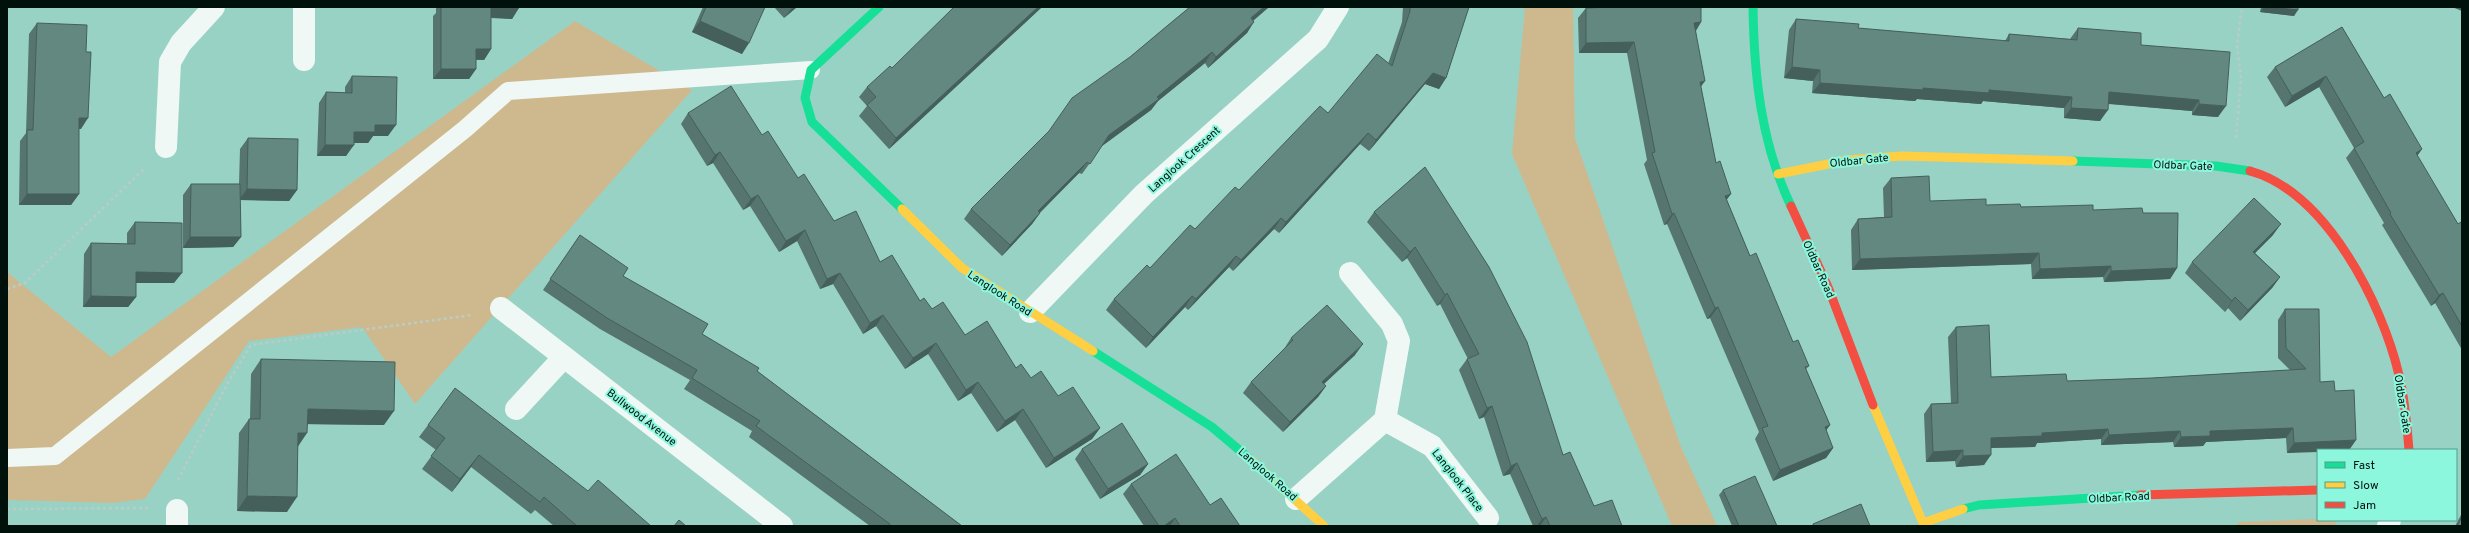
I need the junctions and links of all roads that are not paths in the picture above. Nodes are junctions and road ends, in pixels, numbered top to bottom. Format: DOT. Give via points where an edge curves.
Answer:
graph roads {
  1 [pos="214,7"];
  2 [pos="304,7"];
  3 [pos="879,7"];
  4 [pos="1338,7"];
  5 [pos="1753,7"];
  6 [pos="304,60"];
  7 [pos="811,70"];
  8 [pos="166,147"];
  9 [pos="1778,174"];
  10 [pos="1350,273"];
  11 [pos="501,308"];
  12 [pos="1030,312"];
  13 [pos="564,357"];
  14 [pos="516,409"];
  15 [pos="1385,420"];
  16 [pos="2409,449"];
  17 [pos="7,458"];
  18 [pos="2317,490"];
  19 [pos="1296,499"];
  20 [pos="1488,518"];
  21 [pos="1923,524"];
  22 [pos="782,526"];
  23 [pos="1324,526"];
  1 -- 8 [label="street" via="181,43 170,62"];
  2 -- 6 [label="street"];
  3 -- 7 [label="street"];
  4 -- 12 [label="street, Langlook Crescent" via="1318,39 1144,194"];
  5 -- 9 [label="street, Oldbar Road" via="1759,103 1770,152"];
  7 -- 12 [label="street, Langlook Road" via="805,98 812,122 962,268"];
  7 -- 17 [label="lane" via="508,91 465,130 55,456"];
  9 -- 16 [label="street, Oldbar Gate" via="1848,160 1902,156 2216,166 2255,172 2286,188 2322,220 2356,270 2381,321 2396,364 2404,398"];
  9 -- 21 [label="street, Oldbar Road" via="1827,285 1878,420"];
  10 -- 15 [label="street" via="1392,324 1399,341"];
  11 -- 13 [label="street, Bullwood Avenue"];
  12 -- 19 [label="street, Langlook Road" via="1212,427"];
  13 -- 14 [label="street"];
  13 -- 22 [label="street, Bullwood Avenue"];
  15 -- 19 [label="street"];
  15 -- 20 [label="street, Langlook Place" via="1432,446"];
  18 -- 21 [label="street, Oldbar Road" via="2182,493 1979,505 1944,514"];
  19 -- 23 [label="street, Langlook Road"];
}
